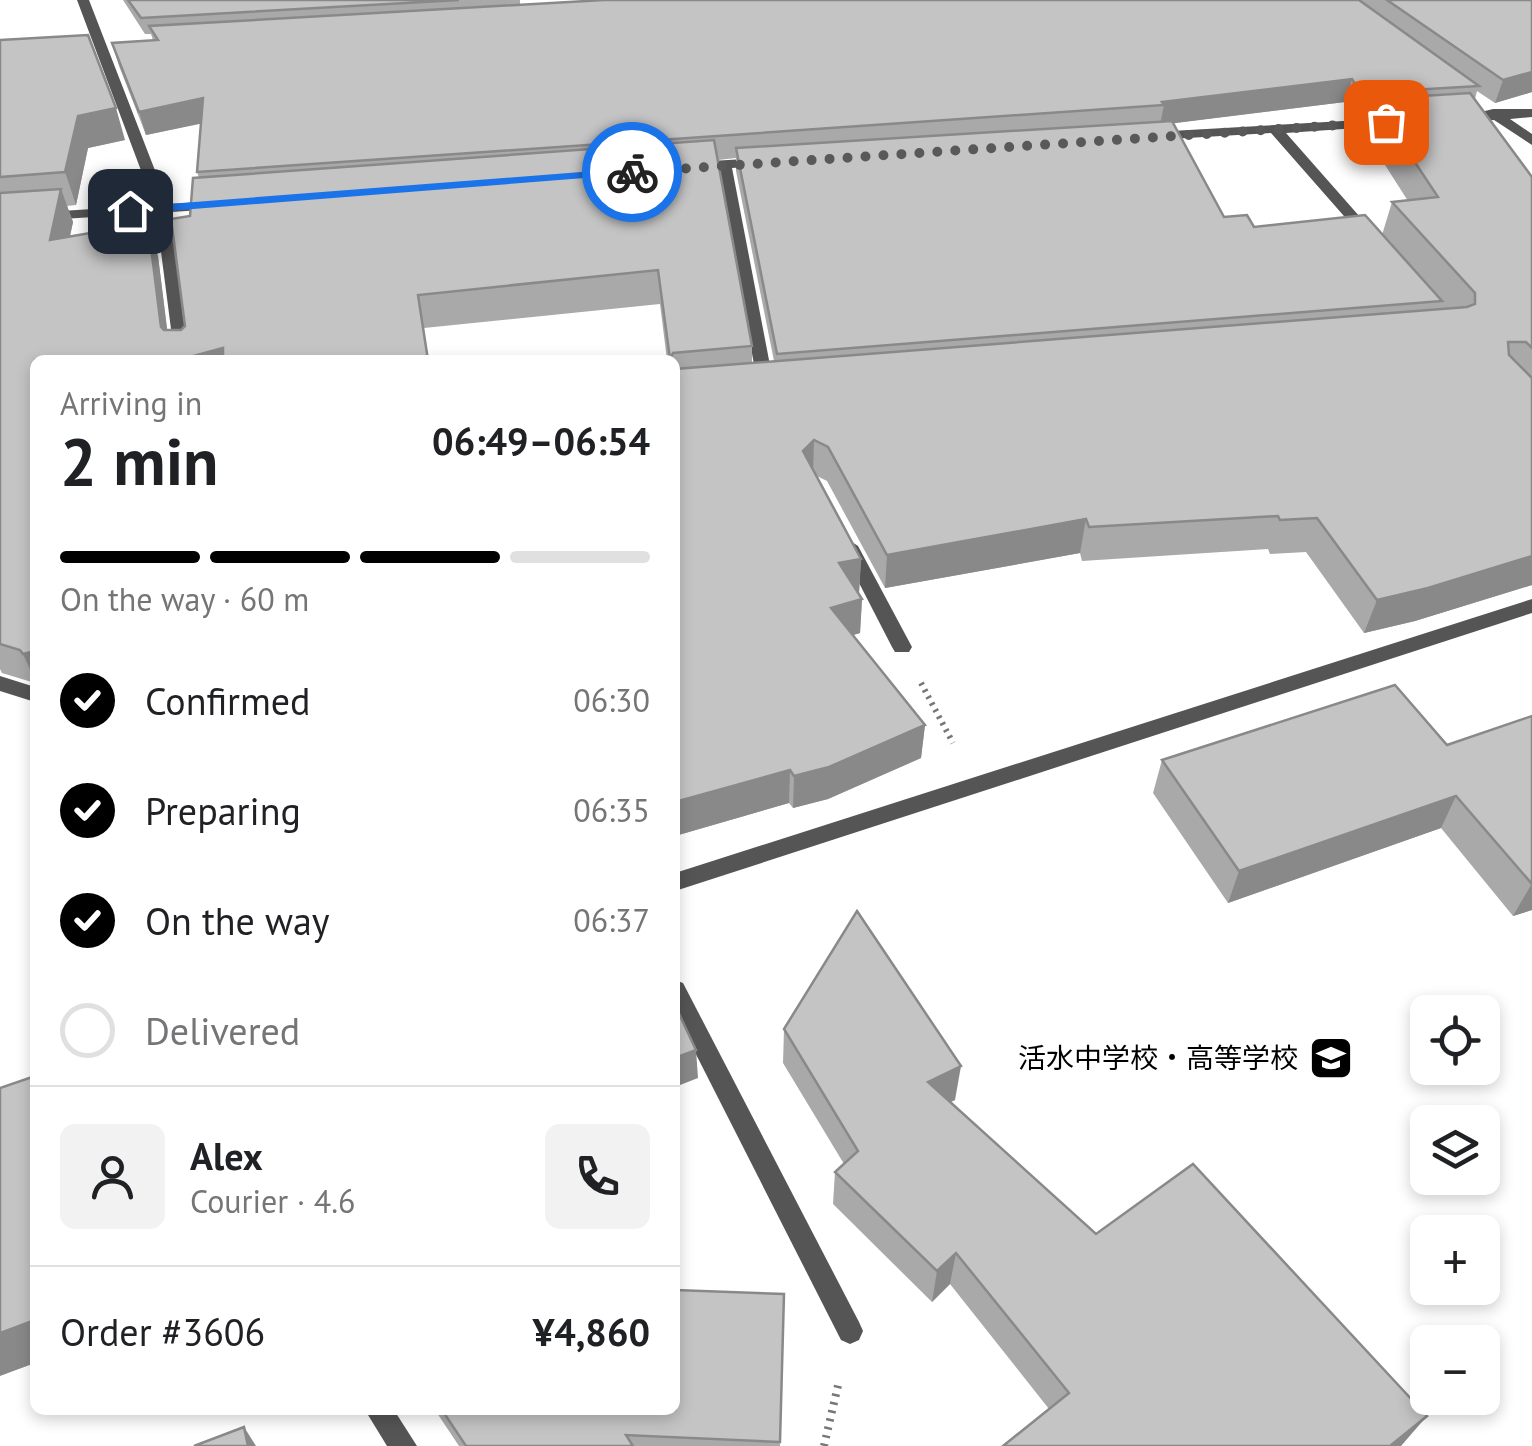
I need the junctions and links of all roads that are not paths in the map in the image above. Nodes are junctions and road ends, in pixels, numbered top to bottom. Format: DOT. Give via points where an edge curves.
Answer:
graph roads {
  1 [pos="83,0"];
  2 [pos="122,43"];
  3 [pos="102,44"];
  4 [pos="1482,106"];
  5 [pos="1532,112"];
  6 [pos="1497,116"];
  7 [pos="1442,120"];
  8 [pos="1404,122"];
  9 [pos="1274,128"];
  10 [pos="1136,138"];
  11 [pos="1532,142"];
  12 [pos="782,160"];
  13 [pos="724,164"];
  14 [pos="685,167"];
  15 [pos="240,203"];
  16 [pos="163,209"];
  17 [pos="0,218"];
  18 [pos="1377,245"];
  19 [pos="182,355"];
  20 [pos="785,384"];
  21 [pos="841,532"];
  22 [pos="1532,606"];
  23 [pos="902,647"];
  24 [pos="0,683"];
  25 [pos="30,693"];
  26 [pos="680,880"];
  27 [pos="680,1000"];
  28 [pos="850,1330"];
  29 [pos="381,1415"];
  30 [pos="403,1446"];
  1 -- 3 [label="street"];
  2 -- 3 [label="street"];
  3 -- 16 [label="street"];
  4 -- 6 [label="street"];
  5 -- 6 [label="street"];
  6 -- 7 [label="street"];
  6 -- 11 [label="street"];
  8 -- 9 [label="street"];
  9 -- 10 [label="street"];
  9 -- 18 [label="street"];
  12 -- 13 [label="street"];
  13 -- 14 [label="street"];
  13 -- 20 [label="street" via="757,387"];
  15 -- 16 [label="street"];
  16 -- 17 [label="street"];
  16 -- 19 [label="street"];
  21 -- 23 [label="street"];
  22 -- 26 [label="street"];
  24 -- 25 [label="street"];
  27 -- 28 [label="street"];
  29 -- 30 [label="street"];
}
